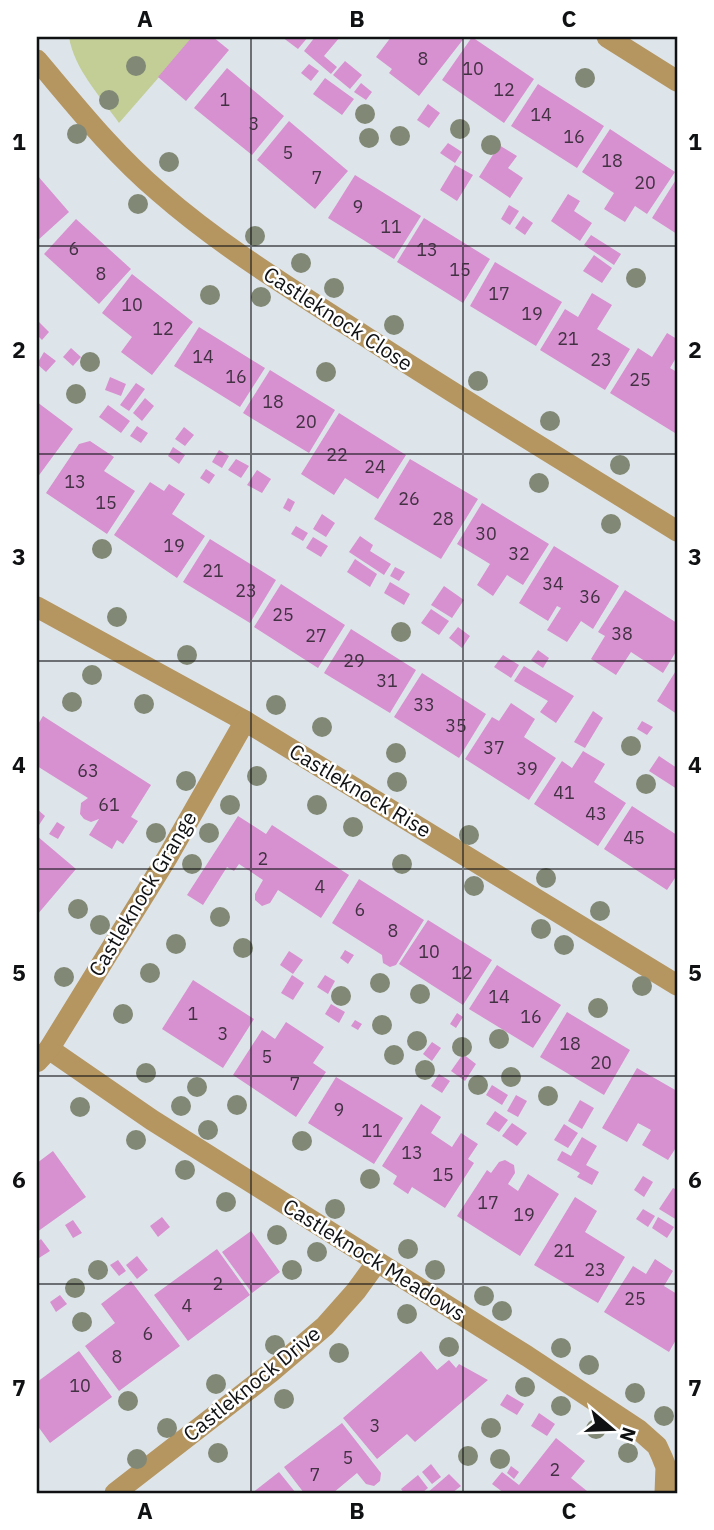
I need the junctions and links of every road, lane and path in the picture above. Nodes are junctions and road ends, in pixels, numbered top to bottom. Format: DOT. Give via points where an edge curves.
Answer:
graph roads {
  1 [pos="607,37"];
  2 [pos="37,60"];
  3 [pos="677,81"];
  4 [pos="677,531"];
  5 [pos="37,607"];
  6 [pos="245,721"];
  7 [pos="677,985"];
  8 [pos="43,1055"];
  9 [pos="377,1262"];
  10 [pos="115,1493"];
  11 [pos="664,1493"];
  1 -- 3 [label="street"];
  2 -- 4 [label="street, Castleknock Close" via="103,138 159,193 229,247"];
  5 -- 6 [label="street, Castleknock Rise"];
  6 -- 7 [label="street, Castleknock Rise"];
  6 -- 8 [label="street, Castleknock Grange" via="167,858"];
  8 -- 9 [label="street, Castleknock Meadows" via="108,1091"];
  9 -- 10 [label="street, Castleknock Drive" via="325,1326"];
  9 -- 11 [label="street, Castleknock Meadows" via="639,1430 657,1446 666,1467"];
}
